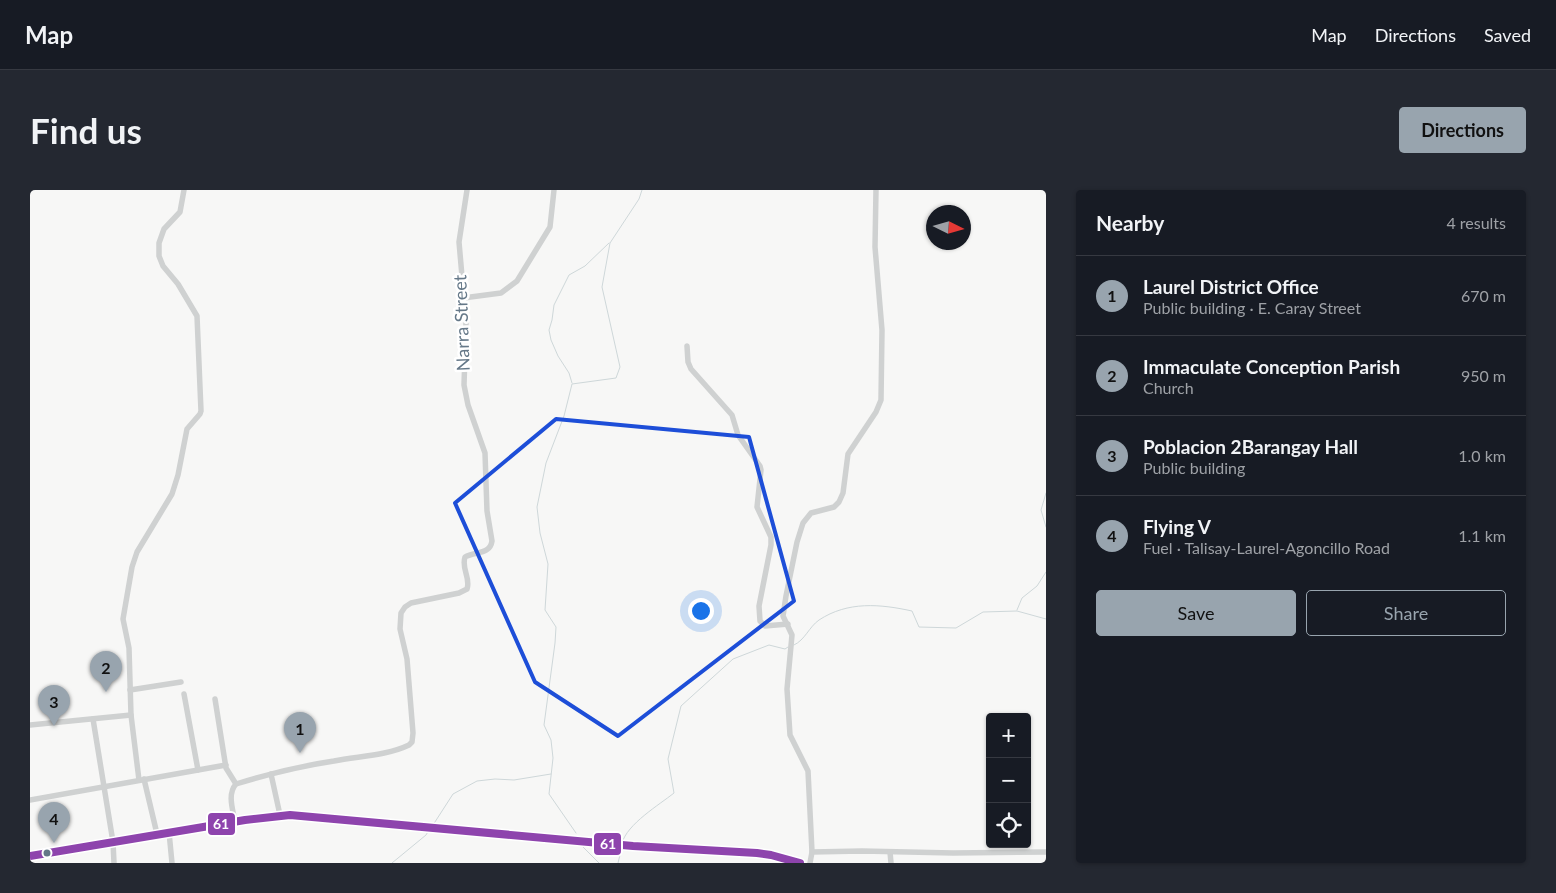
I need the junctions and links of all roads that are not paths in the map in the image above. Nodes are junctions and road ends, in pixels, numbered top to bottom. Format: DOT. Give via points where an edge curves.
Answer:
graph roads {
  1 [pos="184,190"];
  2 [pos="467,190"];
  3 [pos="554,190"];
  4 [pos="876,190"];
  5 [pos="464,298"];
  6 [pos="687,346"];
  7 [pos="788,624"];
  8 [pos="181,682"];
  9 [pos="130,690"];
  10 [pos="184,694"];
  11 [pos="215,699"];
  12 [pos="131,716"];
  13 [pos="93,719"];
  14 [pos="30,725"];
  15 [pos="226,765"];
  16 [pos="198,770"];
  17 [pos="272,774"];
  18 [pos="141,779"];
  19 [pos="236,784"];
  20 [pos="104,786"];
  21 [pos="30,800"];
  22 [pos="280,815"];
  23 [pos="235,822"];
  24 [pos="169,832"];
  25 [pos="158,834"];
  26 [pos="113,842"];
  27 [pos="812,852"];
  28 [pos="890,852"];
  29 [pos="1046,852"];
  30 [pos="30,856"];
  31 [pos="114,863"];
  32 [pos="172,863"];
  33 [pos="800,863"];
  34 [pos="810,863"];
  35 [pos="891,863"];
  1 -- 9 [label="street" via="180,212 164,229 159,256 199,322 201,411 187,429 172,494 137,552 132,567 123,619 129,648"];
  2 -- 5 [label="street, Narra Street" via="459,242"];
  3 -- 5 [label="street" via="550,227 516,281 501,293"];
  4 -- 7 [label="street" via="876,256 882,330 881,400 848,454 839,502 834,507 811,513 803,523 783,616"];
  5 -- 17 [label="street, Narra Street" via="465,394 485,453 486,511 492,541 490,548 465,557 467,589 411,603 401,613 412,742 387,752"];
  6 -- 7 [label="street" via="691,369 732,415 738,435 760,466 757,508 771,537 759,606 760,620 765,626"];
  7 -- 27 [label="street" via="792,641 787,689 790,734 808,771"];
  8 -- 9 [label="street"];
  9 -- 12 [label="street"];
  10 -- 16 [label="street"];
  11 -- 15 [label="street"];
  12 -- 13 [label="street"];
  12 -- 18 [label="street"];
  13 -- 14 [label="street"];
  13 -- 20 [label="street"];
  15 -- 16 [label="street"];
  15 -- 19 [label="street"];
  16 -- 18 [label="street"];
  17 -- 19 [label="street"];
  17 -- 22 [label="street"];
  18 -- 20 [label="street"];
  18 -- 25 [label="street"];
  19 -- 23 [label="street" via="231,797"];
  20 -- 21 [label="street"];
  20 -- 26 [label="street"];
  22 -- 23 [label="main road"];
  22 -- 33 [label="main road" via="771,855"];
  23 -- 24 [label="main road"];
  24 -- 25 [label="main road"];
  24 -- 32 [label="street"];
  25 -- 26 [label="main road"];
  26 -- 30 [label="main road"];
  26 -- 31 [label="street"];
  27 -- 28 [label="street"];
  27 -- 34 [label="street"];
  28 -- 29 [label="street"];
  28 -- 35 [label="street"];
}
